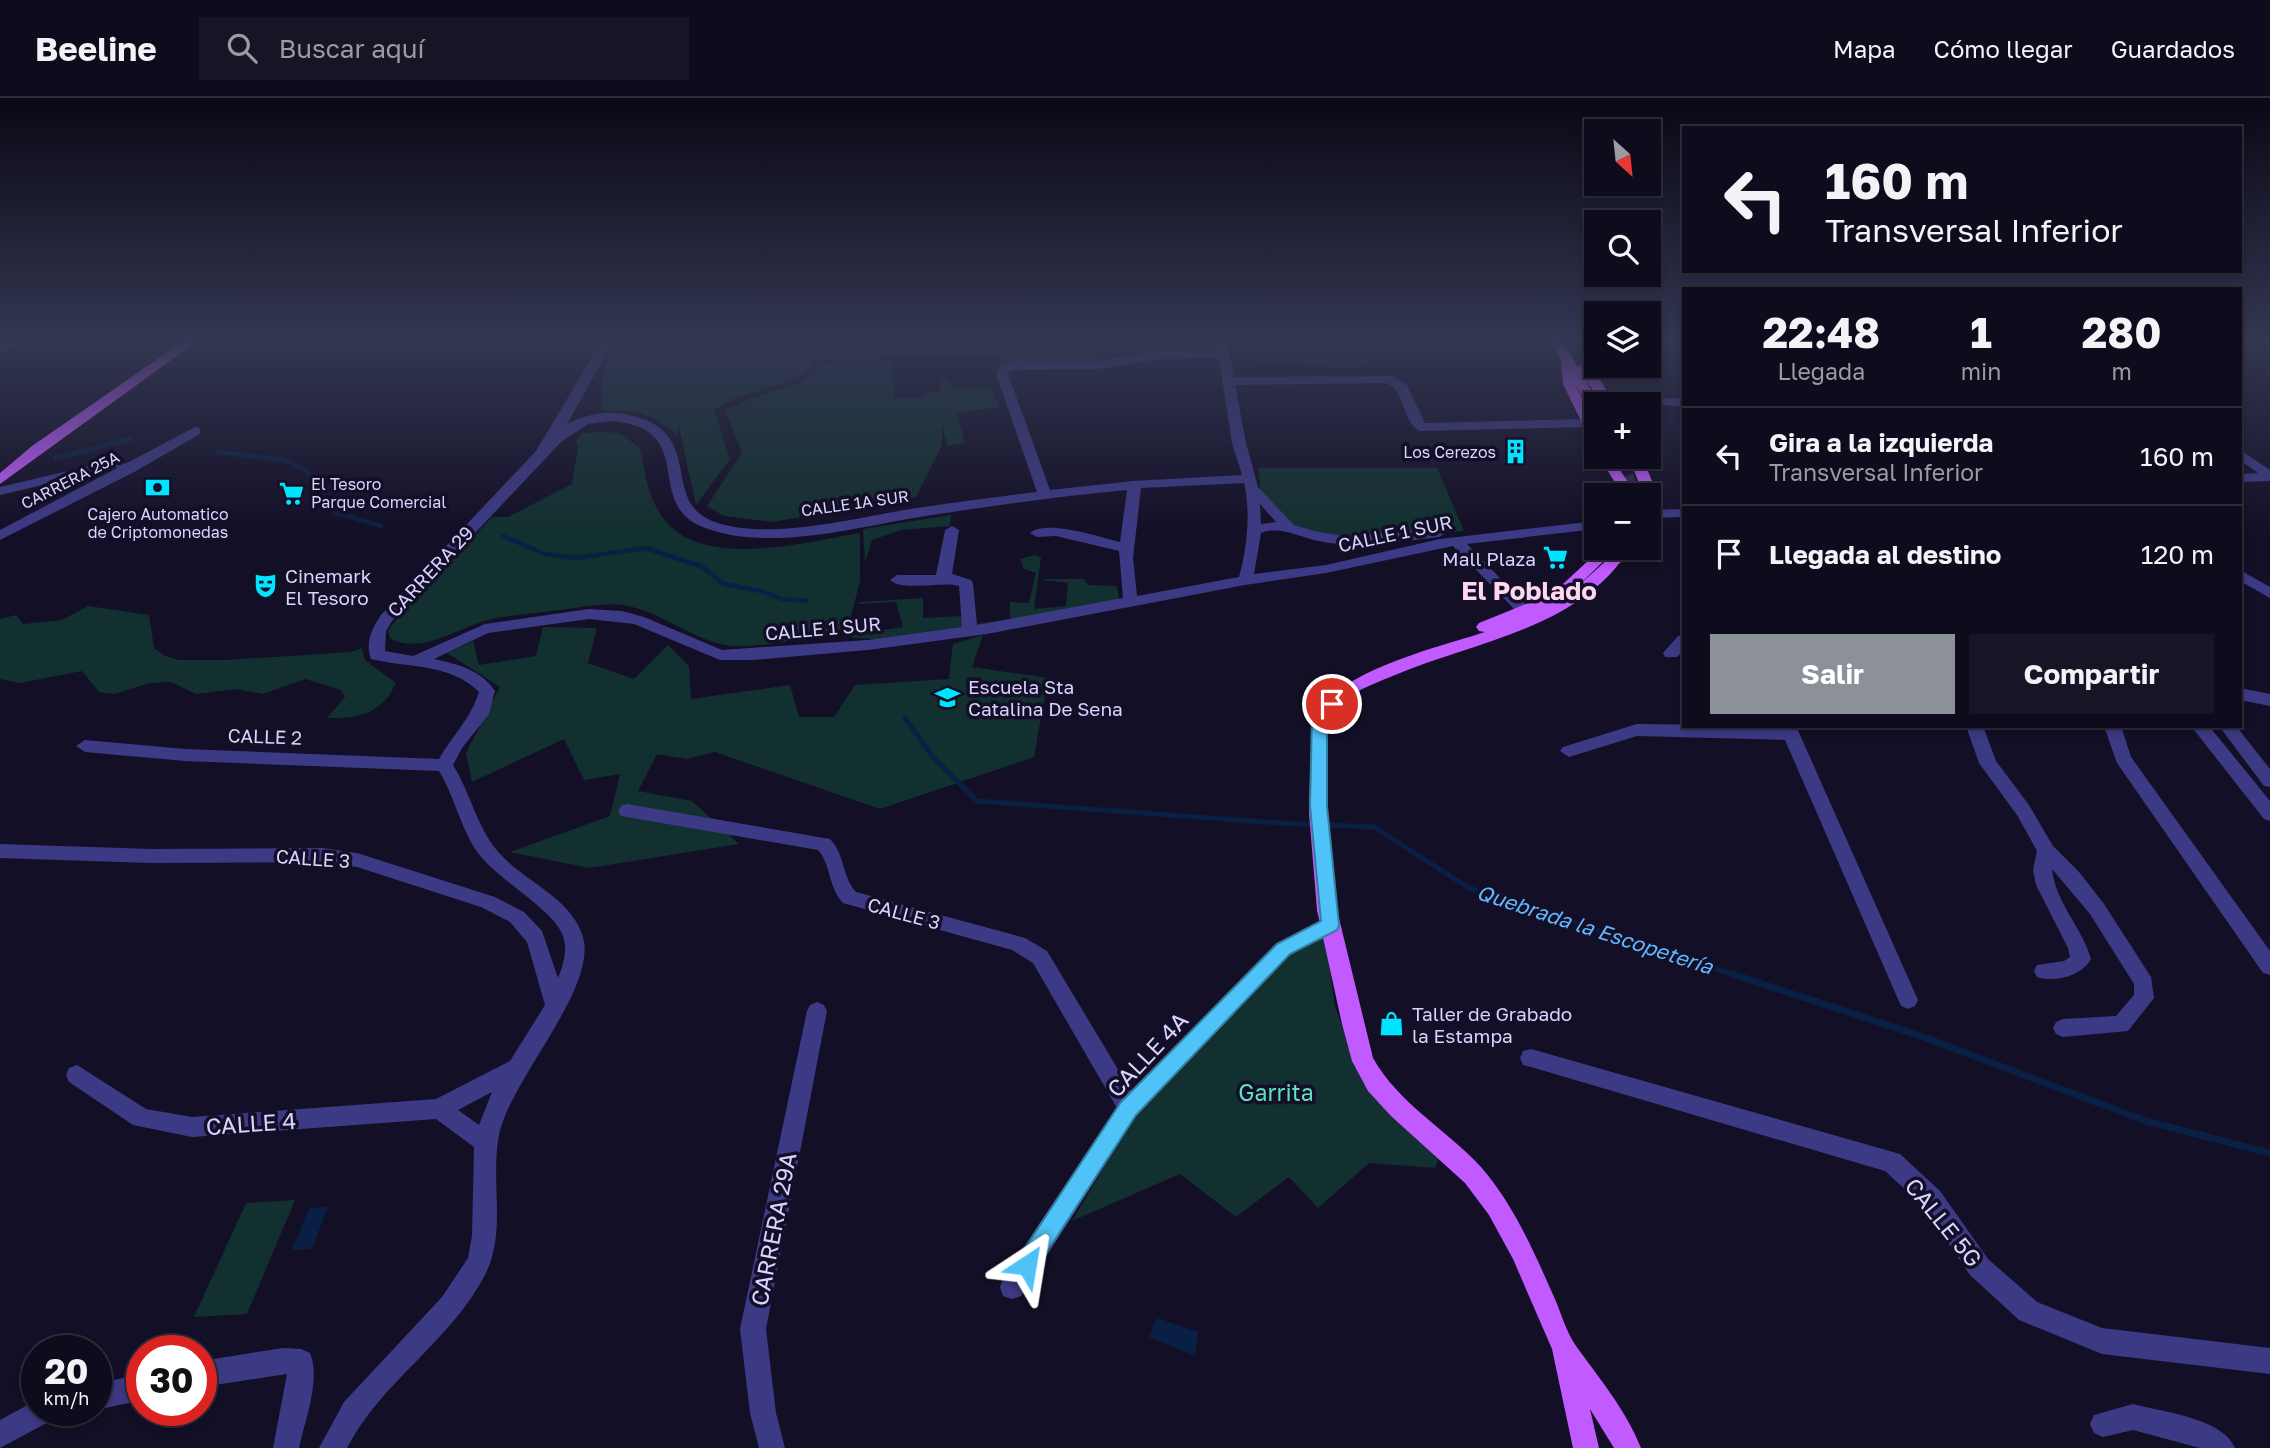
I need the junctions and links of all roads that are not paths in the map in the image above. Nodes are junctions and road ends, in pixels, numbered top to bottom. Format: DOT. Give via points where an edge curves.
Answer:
graph roads {
  1 [pos="100,405"];
  2 [pos="571,405"];
  3 [pos="1013,405"];
  4 [pos="1234,405"];
  5 [pos="1410,405"];
  6 [pos="1584,423"];
  7 [pos="541,454"];
  8 [pos="2242,456"];
  9 [pos="0,477"];
  10 [pos="2270,477"];
  11 [pos="2242,478"];
  12 [pos="1251,484"];
  13 [pos="1135,485"];
  14 [pos="2242,488"];
  15 [pos="2270,488"];
  16 [pos="0,491"];
  17 [pos="1045,494"];
  18 [pos="1661,513"];
  19 [pos="1682,513"];
  20 [pos="1584,517"];
  21 [pos="1661,523"];
  22 [pos="1682,523"];
  23 [pos="1288,526"];
  24 [pos="1584,526"];
  25 [pos="1254,531"];
  26 [pos="1037,533"];
  27 [pos="0,536"];
  28 [pos="1344,540"];
  29 [pos="1456,541"];
  30 [pos="1127,548"];
  31 [pos="1252,555"];
  32 [pos="1604,560"];
  33 [pos="1607,560"];
  34 [pos="1357,563"];
  35 [pos="1290,575"];
  36 [pos="2242,576"];
  37 [pos="897,580"];
  38 [pos="1245,580"];
  39 [pos="2270,593"];
  40 [pos="1131,601"];
  41 [pos="1524,611"];
  42 [pos="970,631"];
  43 [pos="1682,642"];
  44 [pos="1453,648"];
  45 [pos="1671,653"];
  46 [pos="415,661"];
  47 [pos="2242,694"];
  48 [pos="2270,700"];
  49 [pos="1975,728"];
  50 [pos="2113,728"];
  51 [pos="2201,728"];
  52 [pos="2229,728"];
  53 [pos="1789,730"];
  54 [pos="85,746"];
  55 [pos="1569,751"];
  56 [pos="444,765"];
  57 [pos="2270,781"];
  58 [pos="626,811"];
  59 [pos="2270,814"];
  60 [pos="0,851"];
  61 [pos="2046,851"];
  62 [pos="1329,917"];
  63 [pos="576,949"];
  64 [pos="541,957"];
  65 [pos="2270,967"];
  66 [pos="2045,971"];
  67 [pos="1908,1000"];
  68 [pos="556,1006"];
  69 [pos="817,1011"];
  70 [pos="2063,1028"];
  71 [pos="1531,1058"];
  72 [pos="521,1065"];
  73 [pos="77,1075"];
  74 [pos="439,1108"];
  75 [pos="1129,1108"];
  76 [pos="485,1142"];
  77 [pos="1012,1287"];
  78 [pos="1564,1348"];
  79 [pos="2270,1361"];
  80 [pos="217,1371"];
  81 [pos="380,1380"];
  82 [pos="21,1423"];
  83 [pos="2103,1424"];
  84 [pos="0,1435"];
  85 [pos="286,1448"];
  86 [pos="332,1448"];
  87 [pos="340,1448"];
  88 [pos="772,1448"];
  89 [pos="1586,1448"];
  90 [pos="1628,1448"];
  91 [pos="2222,1448"];
  1 -- 9 [label="main road"];
  2 -- 7 [label="street, CARRERA 29"];
  3 -- 17 [label="street"];
  4 -- 12 [label="street"];
  5 -- 6 [label="street" via="1420,427"];
  7 -- 17 [label="street, CALLE 1A SUR" via="574,425 602,418 634,419 668,443 687,509 701,522 749,532 848,523"];
  7 -- 46 [label="street, CARRERA 29" via="377,631 377,655"];
  8 -- 10 [label="street"];
  10 -- 11 [label="street"];
  12 -- 13 [label="street, CALLE 1A SUR"];
  12 -- 23 [label="street"];
  12 -- 25 [label="street"];
  13 -- 17 [label="street, CALLE 1A SUR"];
  13 -- 30 [label="street"];
  14 -- 15 [label="street"];
  16 -- 27 [label="street, CARRERA 25A" via="106,468 179,433 195,431"];
  18 -- 19 [label="street"];
  20 -- 28 [label="street, CALLE 1 SUR"];
  21 -- 22 [label="street"];
  23 -- 25 [label="street"];
  23 -- 28 [label="street, CALLE 1 SUR"];
  24 -- 29 [label="street, CALLE 1 SUR"];
  25 -- 31 [label="street"];
  26 -- 30 [label="street" via="1056,532"];
  28 -- 34 [label="street" via="1358,551"];
  29 -- 34 [label="street, CALLE 1 SUR"];
  29 -- 41 [label="street"];
  30 -- 40 [label="street"];
  31 -- 35 [label="street" via="1272,570"];
  31 -- 38 [label="street"];
  32 -- 41 [label="main road" via="1548,600"];
  33 -- 44 [label="main road" via="1583,592 1556,610"];
  34 -- 35 [label="street, CALLE 1 SUR"];
  35 -- 38 [label="street, CALLE 1 SUR"];
  36 -- 39 [label="street"];
  37 -- 42 [label="street" via="943,580 953,530 944,577 967,583"];
  38 -- 40 [label="street, CALLE 1 SUR"];
  40 -- 42 [label="street, CALLE 1 SUR"];
  41 -- 44 [label="main road" via="1464,635"];
  42 -- 46 [label="street, CALLE 1 SUR" via="734,656 705,650 639,620 589,614 485,629"];
  43 -- 45 [label="street"];
  44 -- 62 [label="main road" via="1345,692 1320,717 1318,813"];
  46 -- 56 [label="street, CARRERA 29" via="449,668 482,684 486,691 481,714"];
  47 -- 48 [label="street"];
  49 -- 61 [label="street" via="1988,763"];
  50 -- 65 [label="street" via="2123,760"];
  51 -- 59 [label="street"];
  52 -- 57 [label="street"];
  53 -- 55 [label="street" via="1637,730"];
  53 -- 67 [label="street"];
  54 -- 56 [label="street, CALLE 2" via="185,755"];
  56 -- 63 [label="street" via="480,843 497,864 550,907 573,934"];
  58 -- 75 [label="street, CALLE 3" via="823,844 831,850 840,889 850,898 1018,944 1040,957"];
  60 -- 64 [label="street, CALLE 3" via="323,855 357,860 504,908 532,931"];
  61 -- 66 [label="street" via="2043,872 2081,959 2063,970"];
  61 -- 70 [label="street" via="2096,909 2144,983 2144,998 2121,1025"];
  62 -- 75 [label="street, CALLE 4A" via="1283,949"];
  62 -- 78 [label="main road" via="1363,1061 1376,1084 1464,1167 1497,1207"];
  63 -- 64 [label="street" via="563,959"];
  63 -- 68 [label="street"];
  64 -- 68 [label="street, CALLE 3"];
  68 -- 72 [label="street"];
  69 -- 88 [label="street, CARRERA 29A" via="753,1329 762,1413"];
  71 -- 79 [label="street, CALLE 5G" via="1892,1162 1932,1199 1979,1267 2028,1311 2040,1316 2102,1341"];
  72 -- 74 [label="street, CALLE 4"];
  72 -- 76 [label="street" via="491,1115"];
  73 -- 74 [label="street, CALLE 4" via="141,1118 192,1127"];
  74 -- 76 [label="street"];
  75 -- 77 [label="street, CALLE 4A"];
  76 -- 81 [label="street" via="485,1241 477,1265 454,1303"];
  78 -- 89 [label="main road"];
  78 -- 90 [label="main road"];
  80 -- 85 [label="street" via="301,1362"];
  81 -- 86 [label="street" via="352,1413"];
  81 -- 87 [label="street"];
  82 -- 84 [label="street"];
  83 -- 91 [label="street" via="2133,1417 2208,1437"];
}
